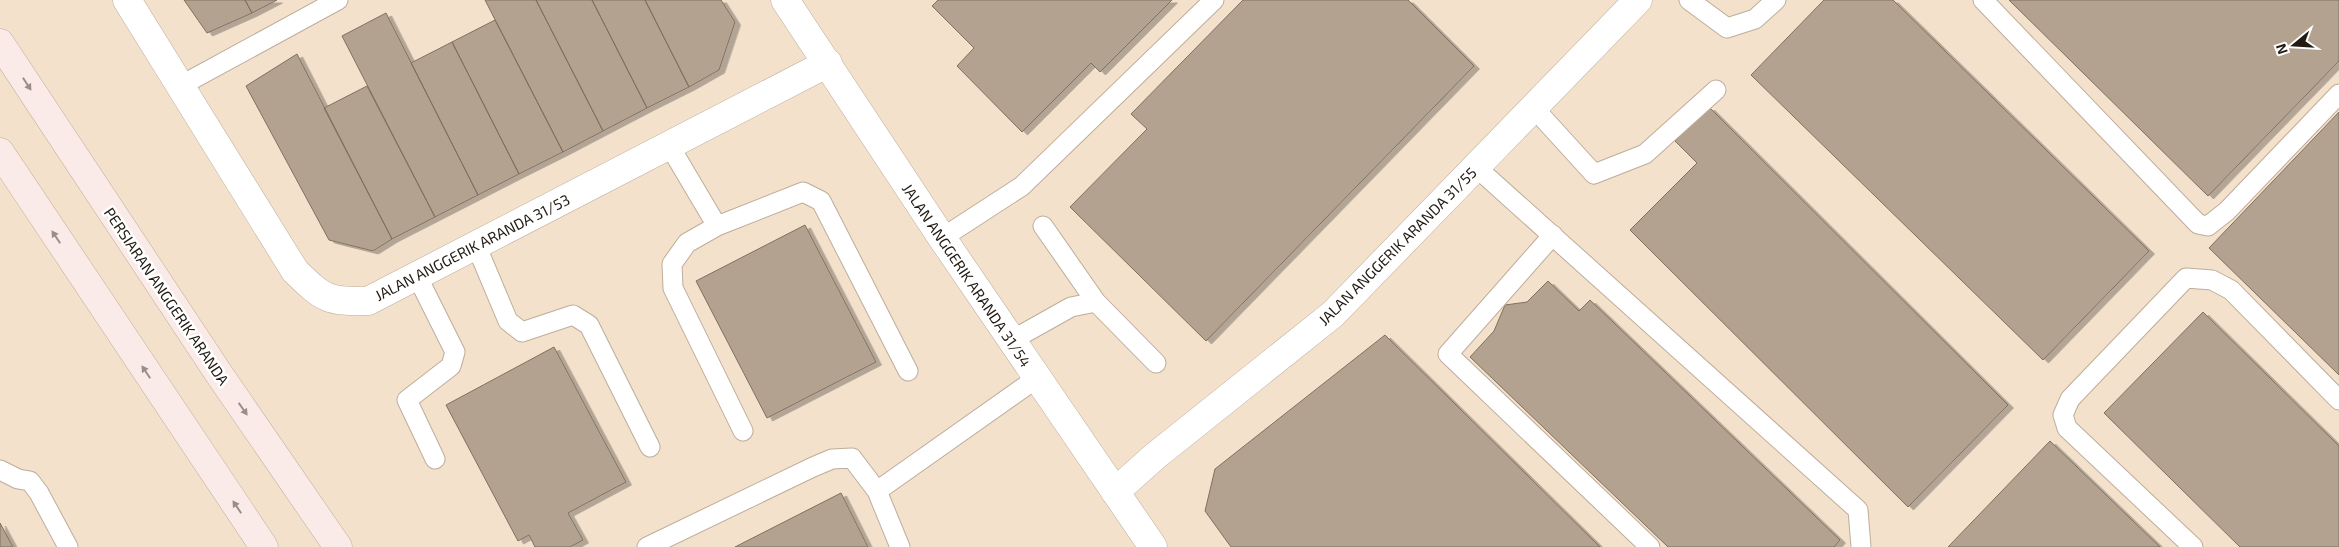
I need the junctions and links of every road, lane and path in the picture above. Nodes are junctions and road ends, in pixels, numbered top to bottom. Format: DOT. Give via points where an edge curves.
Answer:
graph roads {
  1 [pos="127,0"];
  2 [pos="338,0"];
  3 [pos="1214,0"];
  4 [pos="1638,0"];
  5 [pos="1689,0"];
  6 [pos="1776,0"];
  7 [pos="1983,0"];
  8 [pos="788,1"];
  9 [pos="0,43"];
  10 [pos="828,63"];
  11 [pos="180,86"];
  12 [pos="1716,90"];
  13 [pos="2339,94"];
  14 [pos="1533,108"];
  15 [pos="669,145"];
  16 [pos="0,152"];
  17 [pos="1476,167"];
  18 [pos="717,226"];
  19 [pos="1043,226"];
  20 [pos="1553,235"];
  21 [pos="942,238"];
  22 [pos="476,245"];
  23 [pos="417,276"];
  24 [pos="1096,302"];
  25 [pos="1012,340"];
  26 [pos="1156,363"];
  27 [pos="908,371"];
  28 [pos="1037,378"];
  29 [pos="2339,400"];
  30 [pos="744,431"];
  31 [pos="650,447"];
  32 [pos="435,460"];
  33 [pos="0,470"];
  34 [pos="877,491"];
  35 [pos="1115,492"];
  36 [pos="68,547"];
  37 [pos="264,547"];
  38 [pos="338,547"];
  39 [pos="647,547"];
  40 [pos="900,547"];
  41 [pos="1153,547"];
  42 [pos="1650,547"];
  43 [pos="1861,547"];
  44 [pos="2193,547"];
  1 -- 11 [label="street, JALAN ANGGERIK ARANDA 31/53"];
  2 -- 11 [label="lane"];
  3 -- 21 [label="lane" via="1022,186"];
  4 -- 14 [label="street, JALAN ANGGERIK ARANDA 31/55"];
  5 -- 6 [label="lane" via="1726,28 1755,19"];
  7 -- 13 [label="lane" via="2198,224 2208,226 2226,211"];
  8 -- 10 [label="street, JALAN ANGGERIK ARANDA 31/54"];
  9 -- 38 [label="main road, PERSIARAN ANGGERIK ARANDA, one-way"];
  10 -- 15 [label="street, JALAN ANGGERIK ARANDA 31/53"];
  10 -- 21 [label="street, JALAN ANGGERIK ARANDA 31/54"];
  11 -- 23 [label="street, JALAN ANGGERIK ARANDA 31/53" via="295,271 320,295 342,302 368,301"];
  12 -- 14 [label="lane" via="1645,154 1594,174"];
  14 -- 17 [label="street, JALAN ANGGERIK ARANDA 31/55"];
  15 -- 18 [label="lane"];
  15 -- 22 [label="street, JALAN ANGGERIK ARANDA 31/53"];
  37 -- 16 [label="main road, one-way"];
  17 -- 20 [label="lane"];
  17 -- 35 [label="street, JALAN ANGGERIK ARANDA 31/55" via="1333,314"];
  18 -- 27 [label="lane" via="803,192 821,201"];
  18 -- 30 [label="lane" via="687,243 672,264 673,288"];
  19 -- 24 [label="lane"];
  20 -- 42 [label="lane" via="1448,354"];
  20 -- 43 [label="lane" via="1858,510"];
  21 -- 25 [label="street, JALAN ANGGERIK ARANDA 31/54"];
  22 -- 23 [label="street, JALAN ANGGERIK ARANDA 31/53"];
  22 -- 31 [label="lane" via="508,321 522,332 573,315 589,325"];
  23 -- 32 [label="lane" via="455,352 451,366 406,400"];
  24 -- 25 [label="lane" via="1071,307"];
  24 -- 26 [label="lane"];
  25 -- 28 [label="street, JALAN ANGGERIK ARANDA 31/54"];
  28 -- 34 [label="lane"];
  28 -- 35 [label="street, JALAN ANGGERIK ARANDA 31/54"];
  29 -- 44 [label="lane" via="2231,290 2212,280 2186,278 2070,399 2063,414 2066,428"];
  33 -- 36 [label="lane" via="30,481 40,493"];
  34 -- 39 [label="lane" via="852,458 832,460"];
  34 -- 40 [label="lane"];
  35 -- 41 [label="street, JALAN ANGGERIK ARANDA 31/54"];
}
